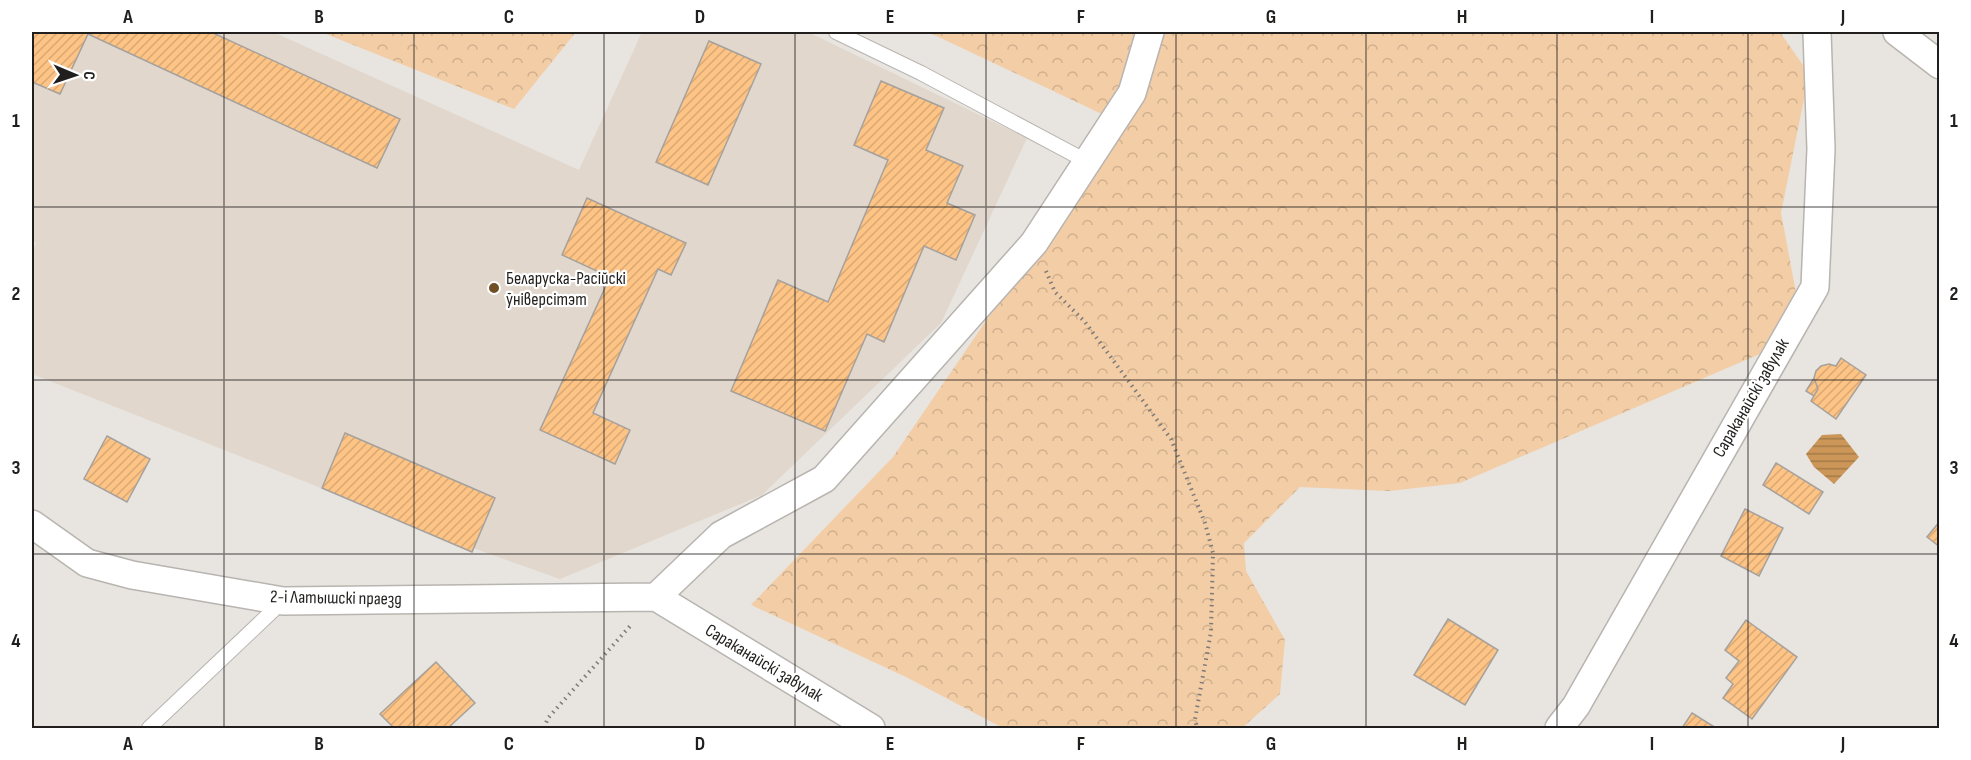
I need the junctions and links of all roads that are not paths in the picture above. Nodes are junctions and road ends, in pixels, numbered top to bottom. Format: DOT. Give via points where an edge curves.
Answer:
graph roads {
  1 [pos="836,32"];
  2 [pos="1150,32"];
  3 [pos="1817,32"];
  4 [pos="1897,32"];
  5 [pos="1940,65"];
  6 [pos="1088,162"];
  7 [pos="32,524"];
  8 [pos="656,597"];
  9 [pos="283,601"];
  10 [pos="149,729"];
  11 [pos="871,729"];
  12 [pos="1559,729"];
  1 -- 6 [label="lane"];
  2 -- 6 [label="street" via="1132,93"];
  3 -- 12 [label="street, Сараканайскі завулак" via="1821,149 1815,287 1576,706"];
  4 -- 5 [label="street"];
  6 -- 8 [label="street" via="1034,243 824,479 721,535"];
  7 -- 9 [label="street, 2-і Латышскі праезд" via="87,563 132,575"];
  8 -- 9 [label="street, 2-і Латышскі праезд"];
  8 -- 11 [label="street, Сараканайскі завулак"];
  9 -- 10 [label="lane"];
}
